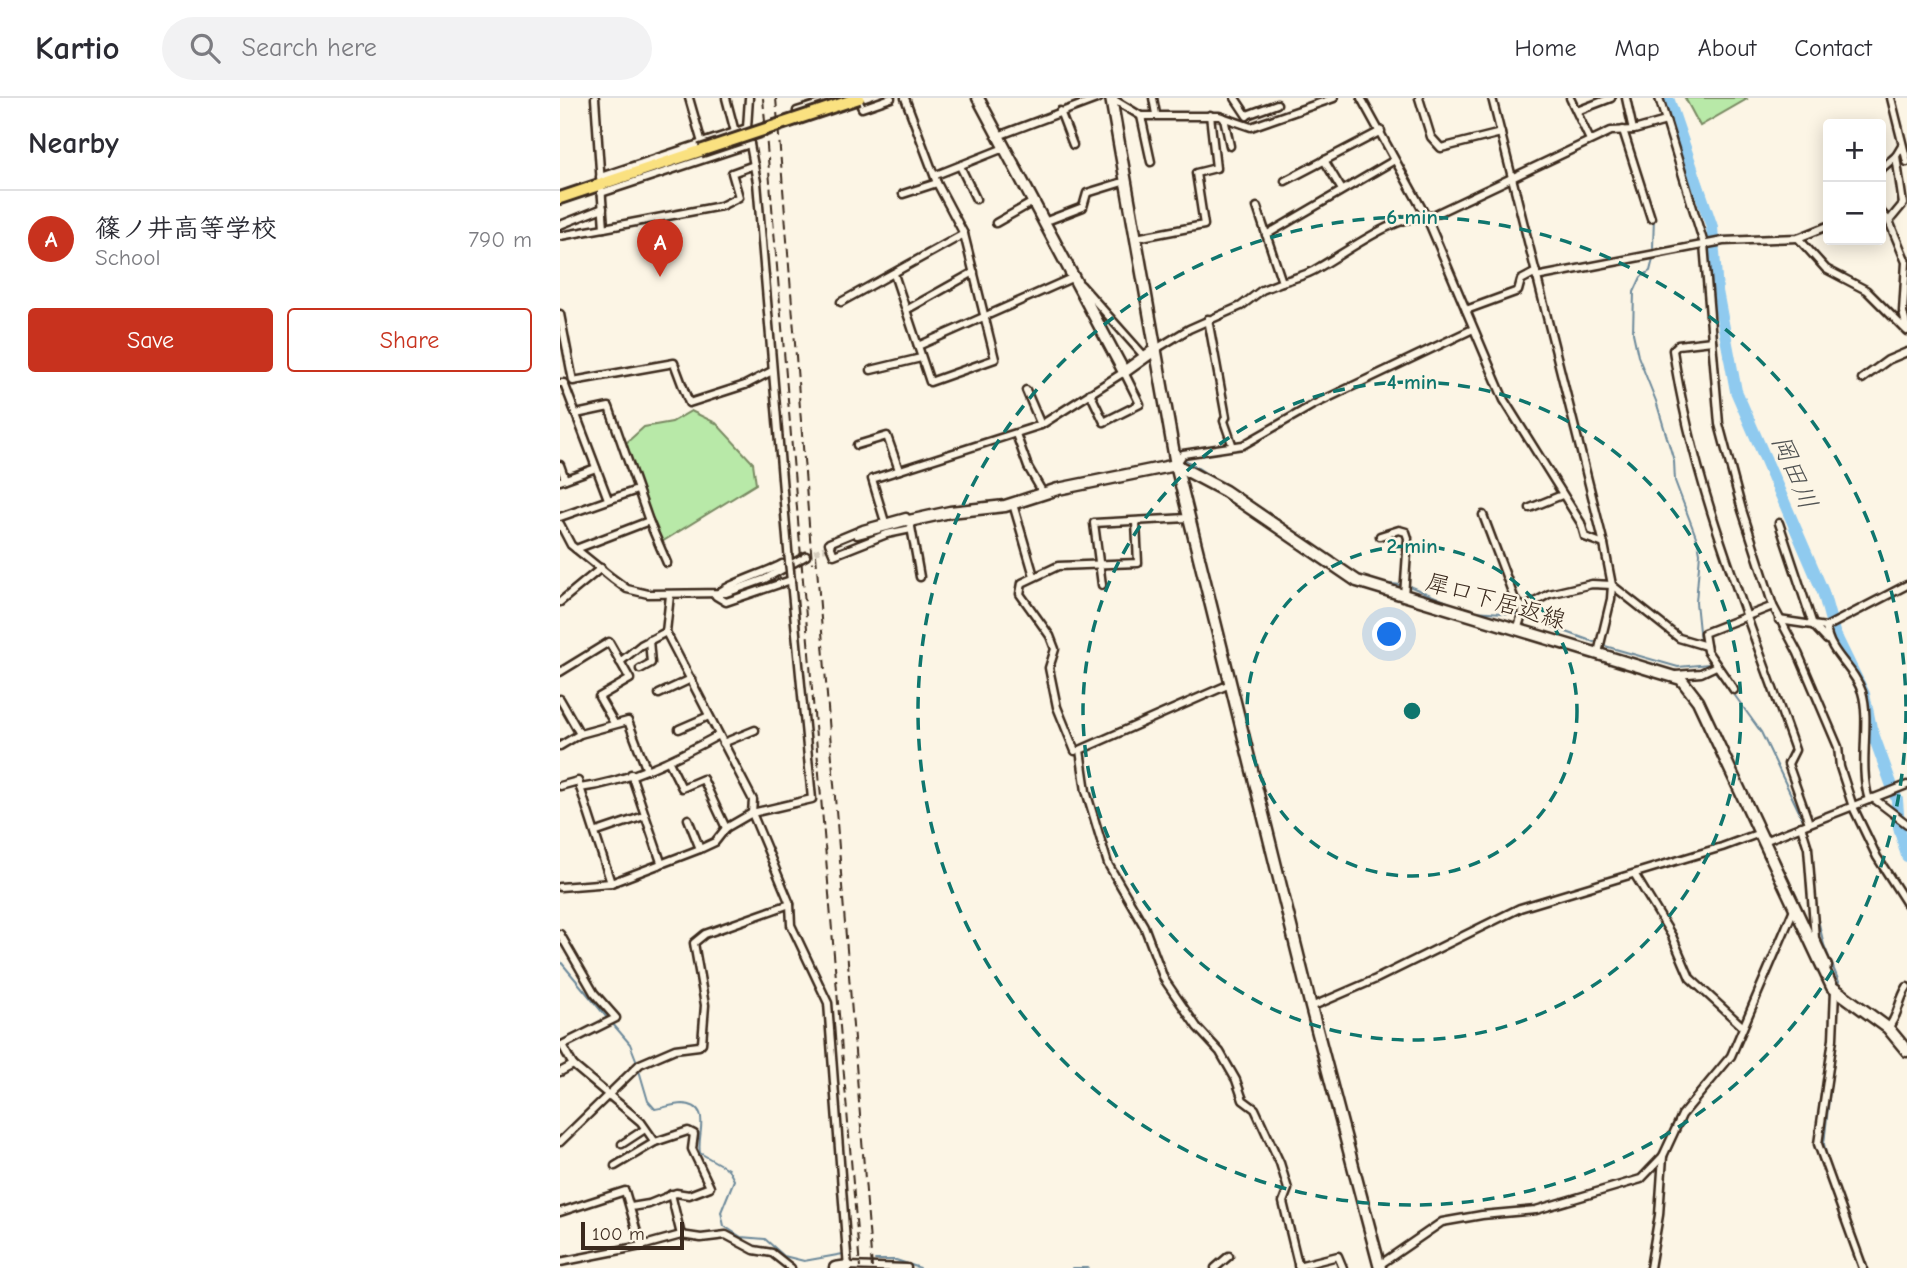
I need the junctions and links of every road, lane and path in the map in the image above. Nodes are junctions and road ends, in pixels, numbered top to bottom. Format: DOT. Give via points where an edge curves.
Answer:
graph roads {
  1 [pos="595,98"];
  2 [pos="689,98"];
  3 [pos="726,98"];
  4 [pos="749,98"];
  5 [pos="838,98"];
  6 [pos="858,98"];
  7 [pos="891,98"];
  8 [pos="905,98"];
  9 [pos="978,98"];
  10 [pos="1099,98"];
  11 [pos="1111,98"];
  12 [pos="1153,98"];
  13 [pos="1235,98"];
  14 [pos="1334,98"];
  15 [pos="1361,98"];
  16 [pos="1419,98"];
  17 [pos="1492,98"];
  18 [pos="1570,98"];
  19 [pos="1611,98"];
  20 [pos="1626,98"];
  21 [pos="1659,98"];
  22 [pos="1891,98"];
  23 [pos="1277,104"];
  24 [pos="797,111"];
  25 [pos="1060,111"];
  26 [pos="1577,111"];
  27 [pos="1156,114"];
  28 [pos="1210,115"];
  29 [pos="1247,115"];
  30 [pos="1142,116"];
  31 [pos="1224,118"];
  32 [pos="1666,121"];
  33 [pos="1247,125"];
  34 [pos="747,128"];
  35 [pos="1623,130"];
  36 [pos="1633,130"];
  37 [pos="1381,131"];
  38 [pos="735,132"];
  39 [pos="1501,133"];
  40 [pos="998,136"];
  41 [pos="1590,140"];
  42 [pos="750,144"];
  43 [pos="1073,145"];
  44 [pos="1230,146"];
  45 [pos="1904,146"];
  46 [pos="701,147"];
  47 [pos="1004,148"];
  48 [pos="1149,151"];
  49 [pos="1157,153"];
  50 [pos="1896,156"];
  51 [pos="1324,160"];
  52 [pos="1393,161"];
  53 [pos="1151,162"];
  54 [pos="1907,162"];
  55 [pos="754,165"];
  56 [pos="1886,165"];
  57 [pos="960,166"];
  58 [pos="1512,176"];
  59 [pos="936,179"];
  60 [pos="1126,181"];
  61 [pos="1284,181"];
  62 [pos="601,185"];
  63 [pos="1342,190"];
  64 [pos="903,194"];
  65 [pos="560,198"];
  66 [pos="976,199"];
  67 [pos="1033,202"];
  68 [pos="1257,207"];
  69 [pos="603,208"];
  70 [pos="1427,218"];
  71 [pos="1651,218"];
  72 [pos="1886,218"];
  73 [pos="1889,221"];
  74 [pos="1044,222"];
  75 [pos="996,223"];
  76 [pos="560,225"];
  77 [pos="604,228"];
  78 [pos="1823,228"];
  79 [pos="964,234"];
  80 [pos="1266,235"];
  81 [pos="560,236"];
  82 [pos="1798,238"];
  83 [pos="1136,239"];
  84 [pos="1705,244"];
  85 [pos="974,272"];
  86 [pos="894,274"];
  87 [pos="1536,275"];
  88 [pos="1073,277"];
  89 [pos="1282,282"];
  90 [pos="841,302"];
  91 [pos="908,309"];
  92 [pos="1466,310"];
  93 [pos="560,314"];
  94 [pos="985,315"];
  95 [pos="1208,318"];
  96 [pos="1473,329"];
  97 [pos="1907,330"];
  98 [pos="1712,341"];
  99 [pos="918,346"];
  100 [pos="1156,349"];
  101 [pos="1907,352"];
  102 [pos="1145,357"];
  103 [pos="921,358"];
  104 [pos="871,370"];
  105 [pos="772,371"];
  106 [pos="1124,372"];
  107 [pos="1862,379"];
  108 [pos="560,383"];
  109 [pos="1026,390"];
  110 [pos="1090,393"];
  111 [pos="576,414"];
  112 [pos="1041,425"];
  113 [pos="1016,434"];
  114 [pos="1232,444"];
  115 [pos="857,445"];
  116 [pos="560,465"];
  117 [pos="1176,465"];
  118 [pos="596,468"];
  119 [pos="899,470"];
  120 [pos="563,480"];
  121 [pos="637,490"];
  122 [pos="1043,494"];
  123 [pos="1562,495"];
  124 [pos="608,499"];
  125 [pos="1013,504"];
  126 [pos="1530,508"];
  127 [pos="1483,515"];
  128 [pos="560,517"];
  129 [pos="1188,517"];
  130 [pos="649,521"];
  131 [pos="884,522"];
  132 [pos="1136,522"];
  133 [pos="1779,523"];
  134 [pos="560,524"];
  135 [pos="910,525"];
  136 [pos="1380,536"];
  137 [pos="835,544"];
  138 [pos="1604,544"];
  139 [pos="576,549"];
  140 [pos="806,556"];
  141 [pos="789,560"];
  142 [pos="667,563"];
  143 [pos="1100,564"];
  144 [pos="601,568"];
  145 [pos="1034,576"];
  146 [pos="920,577"];
  147 [pos="790,580"];
  148 [pos="1102,585"];
  149 [pos="1612,585"];
  150 [pos="1907,585"];
  151 [pos="564,592"];
  152 [pos="670,595"];
  153 [pos="716,596"];
  154 [pos="1404,597"];
  155 [pos="560,602"];
  156 [pos="1773,606"];
  157 [pos="1524,608"];
  158 [pos="1747,614"];
  159 [pos="1779,620"];
  160 [pos="1814,625"];
  161 [pos="1826,627"];
  162 [pos="1517,630"];
  163 [pos="666,632"];
  164 [pos="649,640"];
  165 [pos="1830,643"];
  166 [pos="1702,645"];
  167 [pos="1598,653"];
  168 [pos="620,662"];
  169 [pos="1713,668"];
  170 [pos="640,669"];
  171 [pos="560,672"];
  172 [pos="1674,675"];
  173 [pos="691,679"];
  174 [pos="1230,684"];
  175 [pos="1734,690"];
  176 [pos="659,694"];
  177 [pos="560,699"];
  178 [pos="709,716"];
  179 [pos="614,723"];
  180 [pos="679,729"];
  181 [pos="755,730"];
  182 [pos="580,734"];
  183 [pos="719,735"];
  184 [pos="723,743"];
  185 [pos="560,746"];
  186 [pos="1074,751"];
  187 [pos="669,762"];
  188 [pos="646,768"];
  189 [pos="631,774"];
  190 [pos="1907,785"];
  191 [pos="560,786"];
  192 [pos="580,788"];
  193 [pos="1871,799"];
  194 [pos="1853,807"];
  195 [pos="752,813"];
  196 [pos="644,816"];
  197 [pos="688,819"];
  198 [pos="1809,823"];
  199 [pos="1906,823"];
  200 [pos="1801,826"];
  201 [pos="726,828"];
  202 [pos="597,832"];
  203 [pos="1762,837"];
  204 [pos="700,849"];
  205 [pos="661,862"];
  206 [pos="1635,875"];
  207 [pos="611,883"];
  208 [pos="560,887"];
  209 [pos="790,904"];
  210 [pos="1907,904"];
  211 [pos="1794,909"];
  212 [pos="560,934"];
  213 [pos="1907,987"];
  214 [pos="1836,991"];
  215 [pos="1311,1007"];
  216 [pos="1742,1026"];
  217 [pos="1888,1028"];
  218 [pos="561,1043"];
  219 [pos="1907,1051"];
  220 [pos="573,1065"];
  221 [pos="560,1072"];
  222 [pos="607,1096"];
  223 [pos="645,1129"];
  224 [pos="561,1140"];
  225 [pos="655,1142"];
  226 [pos="622,1144"];
  227 [pos="1663,1156"];
  228 [pos="615,1166"];
  229 [pos="671,1194"];
  230 [pos="631,1208"];
  231 [pos="560,1212"];
  232 [pos="681,1235"];
  233 [pos="641,1246"];
  234 [pos="1229,1256"];
  235 [pos="560,1262"];
  236 [pos="848,1267"];
  237 [pos="1298,1267"];
  238 [pos="1378,1267"];
  239 [pos="791,1268"];
  240 [pos="835,1268"];
  241 [pos="907,1268"];
  242 [pos="1215,1268"];
  243 [pos="1343,1268"];
  244 [pos="1650,1268"];
  245 [pos="1863,1268"];
  1 -- 62 [label="street"];
  2 -- 46 [label="street"];
  3 -- 38 [label="street"];
  4 -- 34 [label="street"];
  5 -- 24 [label="street"];
  6 -- 7 [label="street" via="862,108"];
  6 -- 46 [label="main road, bridge"];
  8 -- 59 [label="street"];
  9 -- 40 [label="street"];
  10 -- 25 [label="street"];
  11 -- 30 [label="street"];
  11 -- 60 [label="street"];
  12 -- 27 [label="street"];
  13 -- 29 [label="street"];
  14 -- 33 [label="street" via="1279,119"];
  15 -- 37 [label="street"];
  16 -- 39 [label="street" via="1431,137 1441,148"];
  17 -- 39 [label="street"];
  18 -- 26 [label="street"];
  19 -- 26 [label="street"];
  20 -- 36 [label="street"];
  21 -- 32 [label="street"];
  22 -- 45 [label="street"];
  23 -- 29 [label="street"];
  25 -- 40 [label="street"];
  25 -- 43 [label="street"];
  26 -- 41 [label="street"];
  27 -- 28 [label="street"];
  27 -- 30 [label="street"];
  28 -- 31 [label="street"];
  28 -- 83 [label="street" via="1216,168 1196,173 1204,225"];
  29 -- 33 [label="street"];
  30 -- 48 [label="street"];
  31 -- 33 [label="street"];
  31 -- 44 [label="street"];
  32 -- 36 [label="street"];
  32 -- 84 [label="street"];
  34 -- 38 [label="street"];
  34 -- 42 [label="street"];
  35 -- 36 [label="street"];
  35 -- 41 [label="street"];
  35 -- 71 [label="street"];
  37 -- 51 [label="street"];
  37 -- 52 [label="street"];
  38 -- 46 [label="street"];
  39 -- 58 [label="street"];
  40 -- 47 [label="street"];
  41 -- 58 [label="street"];
  42 -- 55 [label="street"];
  42 -- 62 [label="street"];
  45 -- 50 [label="street"];
  45 -- 54 [label="street"];
  46 -- 62 [label="main road"];
  47 -- 57 [label="street"];
  47 -- 67 [label="street"];
  48 -- 49 [label="street"];
  48 -- 53 [label="street"];
  50 -- 56 [label="street"];
  50 -- 73 [label="street" via="1903,204"];
  51 -- 61 [label="street"];
  51 -- 63 [label="street"];
  52 -- 63 [label="street"];
  52 -- 70 [label="street"];
  55 -- 77 [label="street" via="732,173 739,197 721,206"];
  55 -- 105 [label="street"];
  57 -- 59 [label="street"];
  57 -- 66 [label="street"];
  58 -- 70 [label="street"];
  58 -- 87 [label="street"];
  59 -- 64 [label="street"];
  59 -- 79 [label="street"];
  60 -- 74 [label="street" via="1087,193 1083,207"];
  60 -- 83 [label="street"];
  62 -- 65 [label="main road"];
  62 -- 69 [label="street"];
  63 -- 80 [label="street"];
  67 -- 74 [label="street"];
  67 -- 75 [label="street"];
  68 -- 80 [label="street"];
  69 -- 76 [label="street"];
  69 -- 77 [label="street"];
  70 -- 89 [label="street" via="1399,223 1317,269"];
  70 -- 92 [label="street"];
  72 -- 73 [label="street"];
  73 -- 97 [label="street" via="1906,262 1903,312"];
  74 -- 88 [label="street"];
  77 -- 81 [label="street"];
  78 -- 82 [label="street"];
  79 -- 85 [label="street"];
  79 -- 86 [label="street"];
  80 -- 89 [label="street"];
  82 -- 84 [label="street"];
  82 -- 97 [label="street" via="1826,269 1866,290"];
  83 -- 100 [label="street"];
  84 -- 87 [label="street"];
  84 -- 98 [label="street"];
  85 -- 91 [label="street"];
  85 -- 94 [label="street"];
  86 -- 90 [label="street"];
  86 -- 91 [label="street"];
  87 -- 92 [label="street" via="1521,280 1518,291"];
  87 -- 138 [label="street"];
  88 -- 94 [label="street"];
  88 -- 102 [label="street"];
  88 -- 106 [label="street"];
  89 -- 95 [label="street" via="1241,306"];
  91 -- 99 [label="street"];
  92 -- 96 [label="street"];
  93 -- 105 [label="street" via="573,381 674,363 689,403"];
  94 -- 99 [label="street"];
  94 -- 103 [label="street" via="995,359 930,382"];
  95 -- 100 [label="street"];
  95 -- 114 [label="street" via="1224,421"];
  96 -- 114 [label="street" via="1313,405 1243,445"];
  96 -- 123 [label="street" via="1504,400"];
  98 -- 156 [label="street" via="1721,439"];
  98 -- 158 [label="street" via="1673,349 1697,465"];
  99 -- 103 [label="street"];
  100 -- 102 [label="street"];
  100 -- 117 [label="street"];
  101 -- 107 [label="street"];
  102 -- 106 [label="street"];
  103 -- 104 [label="street"];
  105 -- 141 [label="street"];
  106 -- 110 [label="street"];
  106 -- 110 [label="street" via="1140,404 1104,422"];
  108 -- 111 [label="street" via="564,383"];
  109 -- 112 [label="street"];
  110 -- 112 [label="street"];
  111 -- 118 [label="street"];
  111 -- 121 [label="street" via="609,407"];
  112 -- 113 [label="street"];
  113 -- 119 [label="street"];
  113 -- 122 [label="street"];
  114 -- 117 [label="street" via="1182,454"];
  115 -- 119 [label="street" via="887,436"];
  116 -- 120 [label="street"];
  117 -- 122 [label="street"];
  117 -- 129 [label="street"];
  117 -- 154 [label="street, 犀口下居返線" via="1225,491 1357,581"];
  118 -- 120 [label="street"];
  118 -- 124 [label="street"];
  119 -- 131 [label="street" via="872,479"];
  121 -- 124 [label="street"];
  121 -- 130 [label="street"];
  122 -- 125 [label="street"];
  123 -- 126 [label="street"];
  123 -- 138 [label="street" via="1586,537"];
  124 -- 128 [label="street"];
  125 -- 135 [label="street" via="928,515"];
  125 -- 145 [label="street"];
  127 -- 157 [label="street" via="1515,600"];
  129 -- 132 [label="street"];
  129 -- 174 [label="street"];
  130 -- 139 [label="street"];
  130 -- 142 [label="street"];
  131 -- 135 [label="street" via="906,517"];
  131 -- 135 [label="street" via="829,543 834,555"];
  132 -- 143 [label="street" via="1138,563"];
  132 -- 143 [label="street" via="1094,523"];
  133 -- 160 [label="street"];
  134 -- 139 [label="street"];
  135 -- 137 [label="street"];
  135 -- 146 [label="street"];
  136 -- 154 [label="street" via="1406,532"];
  138 -- 149 [label="street"];
  139 -- 144 [label="street"];
  140 -- 153 [label="street" via="765,579"];
  141 -- 147 [label="street, bridge"];
  141 -- 153 [label="street" via="722,589"];
  143 -- 145 [label="street" via="1058,566"];
  143 -- 148 [label="street"];
  144 -- 151 [label="street"];
  144 -- 152 [label="street" via="627,589"];
  145 -- 186 [label="street" via="1022,583 1020,594 1055,649 1049,668 1057,707"];
  147 -- 153 [label="street" via="726,601"];
  147 -- 195 [label="street" via="812,799"];
  149 -- 157 [label="street" via="1591,584 1549,594"];
  149 -- 166 [label="street" via="1679,638"];
  149 -- 167 [label="street"];
  150 -- 161 [label="street"];
  151 -- 155 [label="street"];
  152 -- 153 [label="street"];
  152 -- 163 [label="street"];
  154 -- 162 [label="street, 犀口下居返線"];
  156 -- 158 [label="street"];
  156 -- 159 [label="street"];
  157 -- 162 [label="street"];
  158 -- 166 [label="street" via="1704,633"];
  158 -- 198 [label="street" via="1795,750 1788,764"];
  159 -- 160 [label="street"];
  159 -- 194 [label="street" via="1833,734"];
  160 -- 161 [label="street"];
  160 -- 165 [label="street"];
  161 -- 165 [label="street"];
  162 -- 167 [label="street, 犀口下居返線"];
  163 -- 164 [label="street"];
  163 -- 173 [label="street"];
  164 -- 168 [label="street"];
  164 -- 170 [label="street" via="651,663"];
  165 -- 193 [label="street" via="1863,695 1863,782"];
  166 -- 169 [label="street"];
  167 -- 172 [label="street, 犀口下居返線"];
  168 -- 171 [label="street" via="609,642"];
  168 -- 179 [label="street" via="630,678 598,697"];
  169 -- 172 [label="street"];
  169 -- 175 [label="street"];
  172 -- 203 [label="street" via="1698,701"];
  173 -- 176 [label="street"];
  173 -- 178 [label="street"];
  174 -- 215 [label="street"];
  174 -- 237 [label="street" via="1080,750 1089,802 1108,864 1144,926 1164,979 1220,1052 1280,1163 1288,1189 1283,1202"];
  177 -- 182 [label="street"];
  178 -- 180 [label="street"];
  178 -- 183 [label="street"];
  179 -- 182 [label="street"];
  179 -- 188 [label="street" via="628,721"];
  181 -- 184 [label="street"];
  182 -- 185 [label="street"];
  183 -- 184 [label="street"];
  183 -- 187 [label="street"];
  184 -- 195 [label="street" via="753,800"];
  187 -- 188 [label="street"];
  187 -- 201 [label="street" via="682,788 703,779"];
  188 -- 189 [label="street"];
  189 -- 192 [label="street"];
  189 -- 196 [label="street"];
  190 -- 193 [label="street"];
  191 -- 192 [label="street" via="578,781"];
  192 -- 202 [label="street"];
  193 -- 194 [label="street"];
  193 -- 199 [label="street"];
  194 -- 198 [label="street"];
  194 -- 210 [label="street"];
  195 -- 201 [label="street"];
  195 -- 209 [label="street"];
  196 -- 202 [label="street"];
  196 -- 205 [label="street"];
  197 -- 204 [label="street"];
  198 -- 200 [label="street"];
  200 -- 203 [label="street"];
  200 -- 214 [label="street" via="1808,848 1815,938"];
  201 -- 204 [label="street" via="715,842"];
  202 -- 207 [label="street"];
  203 -- 206 [label="street"];
  203 -- 211 [label="street"];
  204 -- 205 [label="street"];
  205 -- 207 [label="street"];
  206 -- 215 [label="street" via="1520,908"];
  206 -- 216 [label="street" via="1672,936 1690,978"];
  207 -- 208 [label="street"];
  209 -- 222 [label="street" via="705,934 694,943 705,1005 702,1043 637,1066"];
  209 -- 236 [label="street" via="791,925 828,1003"];
  211 -- 214 [label="street"];
  211 -- 216 [label="street"];
  212 -- 218 [label="street" via="594,993 616,1018"];
  213 -- 217 [label="street" via="1899,999 1898,1017"];
  214 -- 217 [label="street"];
  214 -- 245 [label="street" via="1818,1144"];
  215 -- 238 [label="street"];
  216 -- 227 [label="street" via="1731,1056 1682,1115"];
  217 -- 219 [label="street"];
  218 -- 220 [label="street"];
  220 -- 221 [label="street"];
  220 -- 222 [label="street"];
  222 -- 223 [label="street"];
  222 -- 224 [label="street"];
  223 -- 225 [label="street"];
  223 -- 226 [label="street"];
  225 -- 228 [label="street"];
  225 -- 229 [label="street" via="688,1131 694,1134 692,1149 710,1187 689,1195"];
  227 -- 238 [label="street" via="1641,1180 1626,1186 1536,1210 1442,1222"];
  227 -- 244 [label="street"];
  229 -- 230 [label="street"];
  229 -- 232 [label="street"];
  230 -- 231 [label="street" via="625,1191"];
  230 -- 233 [label="street"];
  232 -- 233 [label="street"];
  232 -- 239 [label="street" via="726,1235 754,1250 772,1253"];
  233 -- 235 [label="street"];
  234 -- 242 [label="street"];
  236 -- 240 [label="street"];
  236 -- 241 [label="street"];
  237 -- 243 [label="street" via="1338,1256"];
}
